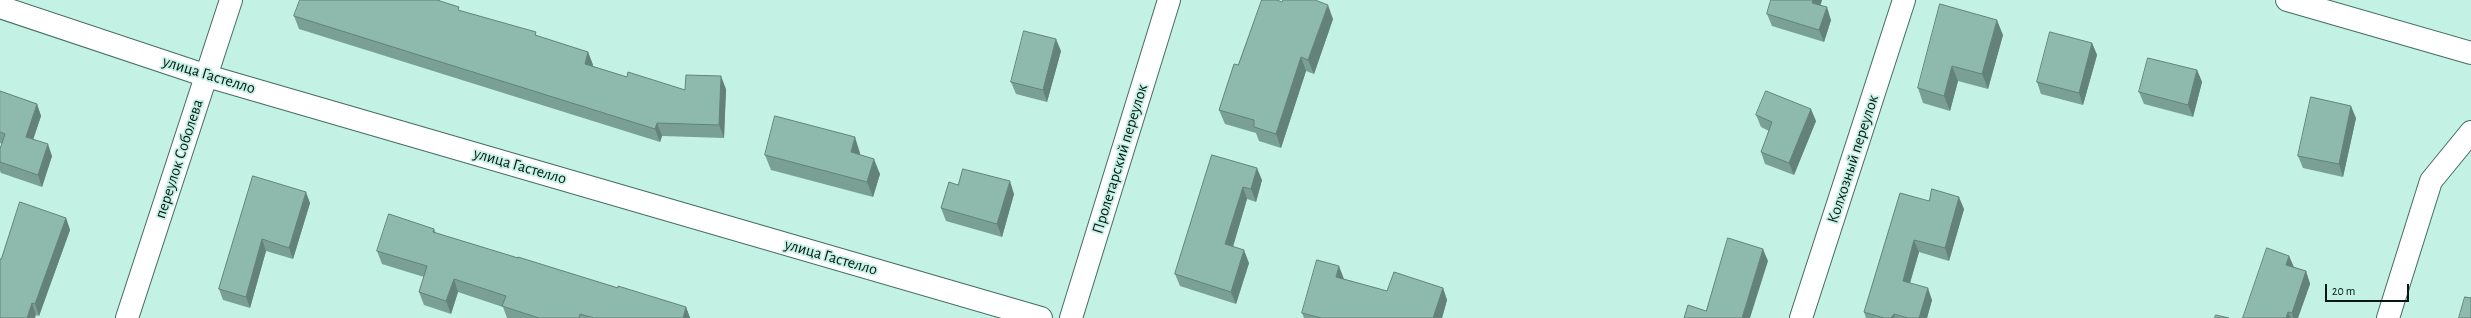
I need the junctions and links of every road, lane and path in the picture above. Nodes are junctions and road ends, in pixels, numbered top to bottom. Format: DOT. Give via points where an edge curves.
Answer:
graph roads {
  1 [pos="231,0"];
  2 [pos="1169,0"];
  3 [pos="1904,0"];
  4 [pos="2287,0"];
  5 [pos="0,8"];
  6 [pos="2471,53"];
  7 [pos="207,76"];
  8 [pos="2471,132"];
  9 [pos="127,318"];
  10 [pos="1041,318"];
  11 [pos="1071,318"];
  12 [pos="1801,318"];
  13 [pos="2388,318"];
  1 -- 7 [label="street, переулок Соболева"];
  2 -- 11 [label="street, Пролетарский переулок"];
  3 -- 12 [label="street, Колхозный переулок"];
  4 -- 6 [label="street"];
  5 -- 7 [label="street, улица Гастелло"];
  7 -- 9 [label="street, переулок Соболева"];
  7 -- 10 [label="street, улица Гастелло"];
  8 -- 13 [label="street" via="2432,181"];
}
